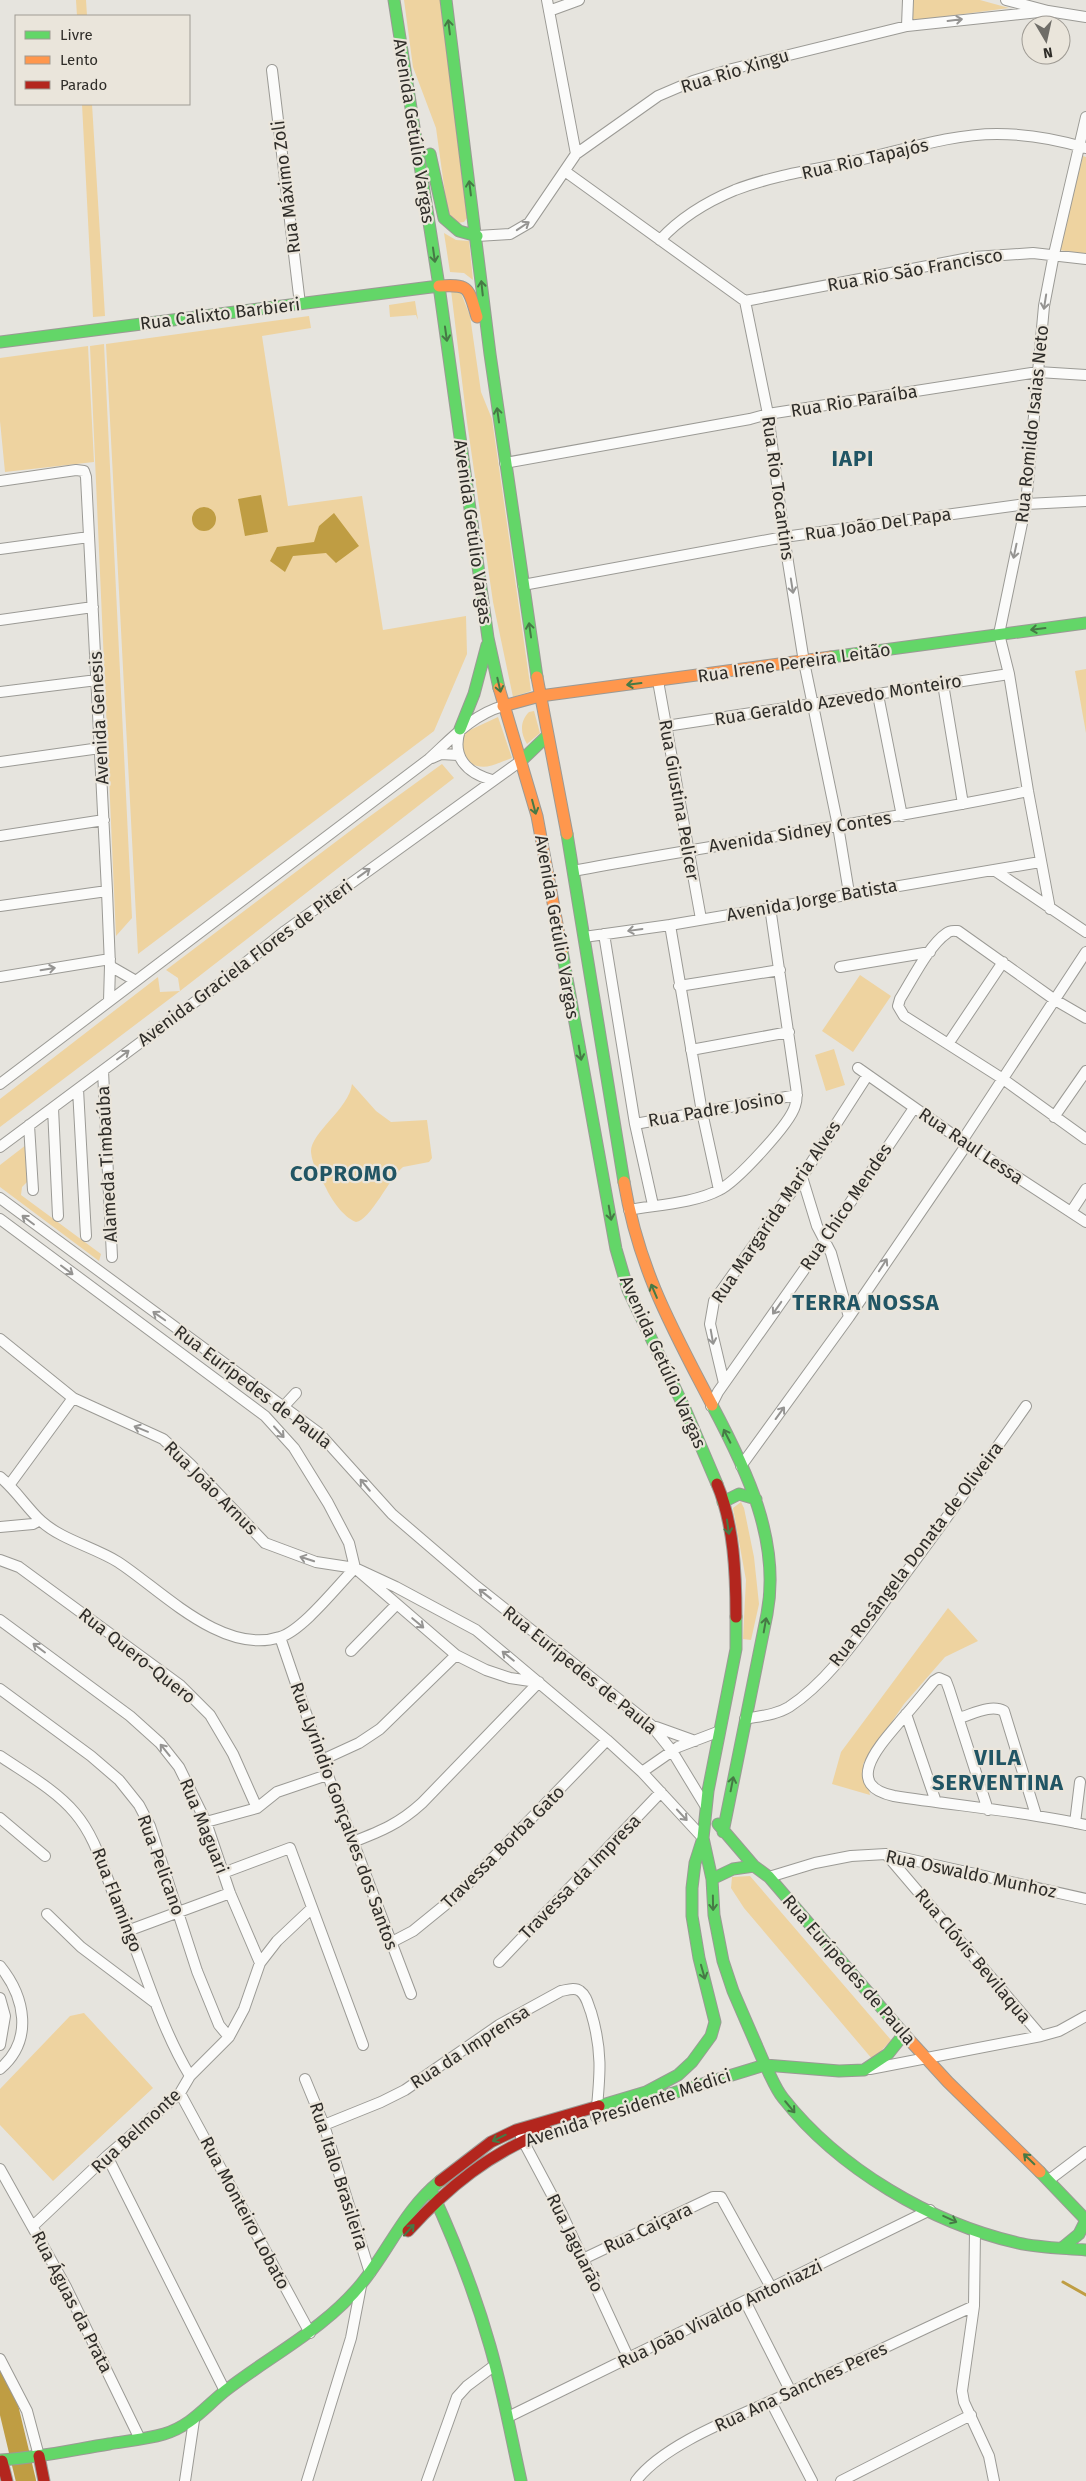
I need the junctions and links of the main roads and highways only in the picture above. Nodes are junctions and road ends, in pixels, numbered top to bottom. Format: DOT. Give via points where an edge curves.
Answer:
graph roads {
  1 [pos="394,0"];
  2 [pos="446,0"];
  3 [pos="408,86"];
  4 [pos="476,236"];
  5 [pos="439,286"];
  6 [pos="0,342"];
  7 [pos="490,354"];
  8 [pos="1086,623"];
  9 [pos="488,638"];
  10 [pos="540,696"];
  11 [pos="503,706"];
  12 [pos="460,730"];
  13 [pos="547,736"];
  14 [pos="522,760"];
  15 [pos="756,1499"];
  16 [pos="723,1502"];
  17 [pos="706,1808"];
  18 [pos="723,1832"];
  19 [pos="703,1838"];
  20 [pos="754,1866"];
  21 [pos="712,1879"];
  22 [pos="904,2034"];
  23 [pos="711,2036"];
  24 [pos="765,2065"];
  25 [pos="596,2111"];
  26 [pos="430,2189"];
  27 [pos="437,2202"];
  28 [pos="1086,2220"];
  29 [pos="1062,2248"];
  30 [pos="1086,2250"];
  31 [pos="381,2256"];
  32 [pos="34,2457"];
  33 [pos="4,2458"];
  34 [pos="7,2481"];
  35 [pos="44,2481"];
  36 [pos="521,2481"];
  1 -- 3 [label="main road, Avenida Getúlio Vargas"];
  4 -- 2 [label="main road, Avenida Getúlio Vargas, one-way"];
  3 -- 4 [label="main road" via="419,104 444,218 459,232"];
  3 -- 5 [label="main road, Avenida Getúlio Vargas, one-way"];
  7 -- 4 [label="main road, Avenida Getúlio Vargas, one-way"];
  5 -- 6 [label="main road, Rua Calixto Barbieri"];
  5 -- 7 [label="main road, Rua Calixto Barbieri" via="460,285 469,291 482,343"];
  5 -- 9 [label="main road, Avenida Getúlio Vargas, one-way"];
  10 -- 7 [label="main road, Avenida Getúlio Vargas, one-way"];
  8 -- 10 [label="main road, Rua Irene Pereira Leitão, one-way"];
  9 -- 11 [label="main road, Avenida Getúlio Vargas, one-way"];
  9 -- 12 [label="main road" via="474,694"];
  10 -- 11 [label="main road, Rua Irene Pereira Leitão"];
  10 -- 13 [label="main road, Avenida Getúlio Vargas"];
  11 -- 14 [label="main road, Avenida Getúlio Vargas"];
  13 -- 14 [label="main road"];
  15 -- 13 [label="main road, Avenida Getúlio Vargas, one-way" via="655,1294 642,1259 629,1210 573,871"];
  14 -- 16 [label="main road, Avenida Getúlio Vargas, one-way" via="537,816 616,1249 628,1290 685,1409"];
  15 -- 16 [label="main road" via="742,1493"];
  18 -- 15 [label="main road, Avenida Getúlio Vargas, one-way" via="759,1661 770,1587 768,1547"];
  16 -- 17 [label="main road, Avenida Getúlio Vargas, one-way" via="736,1580 737,1638"];
  17 -- 18 [label="main road, Rua Eurípedes de Paula"];
  17 -- 19 [label="main road, Avenida Getúlio Vargas"];
  18 -- 20 [label="main road, Rua Eurípedes de Paula"];
  19 -- 21 [label="main road, Avenida Getúlio Vargas"];
  19 -- 23 [label="main road, Avenida Getúlio Vargas, one-way" via="695,1863 692,1916 715,2022"];
  20 -- 21 [label="main road"];
  20 -- 22 [label="main road, Rua Eurípedes de Paula" via="769,1877"];
  21 -- 24 [label="main road, Avenida Getúlio Vargas, one-way" via="714,1914 724,1961 733,1991"];
  22 -- 24 [label="main road" via="888,2054 864,2070"];
  28 -- 22 [label="main road, Rua Eurípedes de Paula, one-way"];
  23 -- 25 [label="main road, Avenida Presidente Médici" via="692,2062 664,2084"];
  24 -- 25 [label="main road, Avenida Presidente Médici"];
  24 -- 29 [label="main road, Avenida Getúlio Vargas, one-way" via="782,2098 809,2129 862,2170 906,2198 975,2231 1035,2246"];
  25 -- 26 [label="main road, Avenida Presidente Médici, one-way" via="516,2130 491,2142"];
  25 -- 27 [label="main road, Avenida Presidente Médici" via="494,2155"];
  26 -- 27 [label="main road"];
  26 -- 31 [label="main road, Avenida Presidente Médici" via="397,2229"];
  31 -- 27 [label="main road, Avenida Presidente Médici, one-way"];
  27 -- 36 [label="main road" via="485,2328"];
  28 -- 29 [label="main road" via="1079,2234"];
  29 -- 30 [label="main road, Avenida Getúlio Vargas"];
  31 -- 32 [label="main road, Avenida Presidente Médici" via="362,2283 310,2333 225,2391 194,2420 164,2434"];
  32 -- 33 [label="main road, Avenida Presidente Médici"];
  32 -- 35 [label="main road"];
  33 -- 34 [label="main road"];
}
